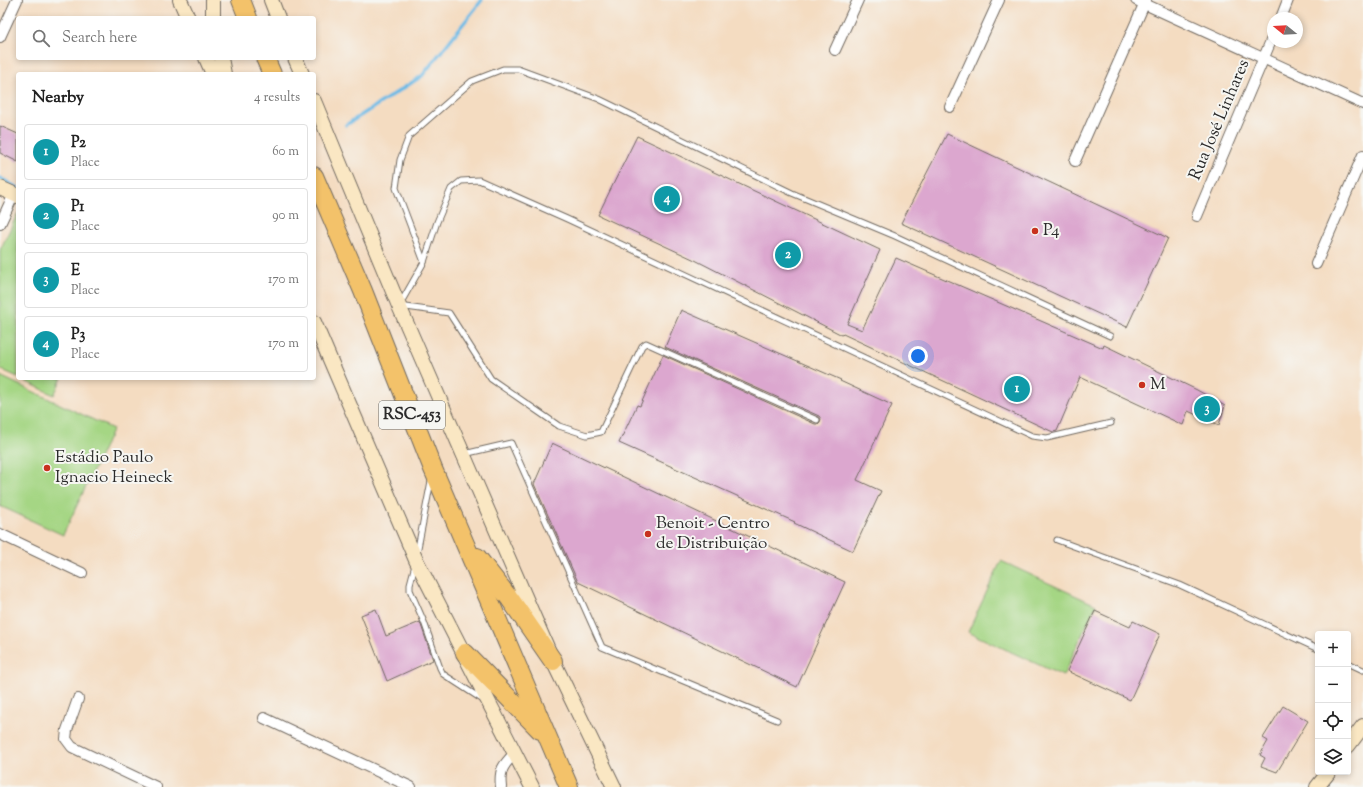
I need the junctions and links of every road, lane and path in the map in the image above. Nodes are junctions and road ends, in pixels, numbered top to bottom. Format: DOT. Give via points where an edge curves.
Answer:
graph roads {
  1 [pos="17,0"];
  2 [pos="180,0"];
  3 [pos="213,0"];
  4 [pos="241,0"];
  5 [pos="270,0"];
  6 [pos="858,0"];
  7 [pos="999,0"];
  8 [pos="1288,0"];
  9 [pos="1142,1"];
  10 [pos="1283,12"];
  11 [pos="187,16"];
  12 [pos="213,16"];
  13 [pos="247,16"];
  14 [pos="277,16"];
  15 [pos="0,37"];
  16 [pos="1268,48"];
  17 [pos="835,50"];
  18 [pos="1264,59"];
  19 [pos="207,60"];
  20 [pos="221,60"];
  21 [pos="266,60"];
  22 [pos="296,60"];
  23 [pos="212,72"];
  24 [pos="224,72"];
  25 [pos="271,72"];
  26 [pos="301,72"];
  27 [pos="1363,104"];
  28 [pos="316,106"];
  29 [pos="950,107"];
  30 [pos="1363,155"];
  31 [pos="1075,161"];
  32 [pos="316,181"];
  33 [pos="0,188"];
  34 [pos="16,195"];
  35 [pos="1197,216"];
  36 [pos="0,224"];
  37 [pos="424,262"];
  38 [pos="1316,264"];
  39 [pos="399,306"];
  40 [pos="316,327"];
  41 [pos="1110,336"];
  42 [pos="817,420"];
  43 [pos="1111,423"];
  44 [pos="463,454"];
  45 [pos="433,469"];
  46 [pos="0,534"];
  47 [pos="463,539"];
  48 [pos="1057,540"];
  49 [pos="416,560"];
  50 [pos="82,573"];
  51 [pos="1315,648"];
  52 [pos="464,654"];
  53 [pos="554,661"];
  54 [pos="1351,664"];
  55 [pos="1363,670"];
  56 [pos="78,699"];
  57 [pos="491,705"];
  58 [pos="264,718"];
  59 [pos="777,720"];
  60 [pos="1363,726"];
  61 [pos="547,737"];
  62 [pos="1351,742"];
  63 [pos="515,753"];
  64 [pos="1326,775"];
  65 [pos="156,787"];
  66 [pos="411,787"];
  67 [pos="500,787"];
  68 [pos="532,787"];
  69 [pos="569,787"];
  70 [pos="614,787"];
  71 [pos="1317,787"];
  1 -- 15 [label="street"];
  2 -- 11 [label="main road"];
  3 -- 12 [label="main road"];
  4 -- 13 [label="highway"];
  5 -- 14 [label="main road"];
  6 -- 17 [label="street"];
  7 -- 29 [label="street"];
  8 -- 10 [label="street"];
  9 -- 18 [label="street"];
  9 -- 31 [label="street"];
  16 -- 18 [label="street, Rua José Linhares"];
  18 -- 27 [label="street"];
  18 -- 35 [label="street, Rua José Linhares"];
  19 -- 23 [label="main road"];
  20 -- 24 [label="main road"];
  21 -- 25 [label="highway"];
  22 -- 26 [label="main road"];
  28 -- 39 [label="main road"];
  30 -- 38 [label="street"];
  32 -- 45 [label="highway, RSC-453" via="363,291"];
  33 -- 34 [label="main road"];
  34 -- 36 [label="street"];
  37 -- 39 [label="lane"];
  37 -- 41 [label="lane" via="396,188 400,160 409,136 472,81 503,68 518,69 599,99 770,183 895,236"];
  37 -- 43 [label="lane" via="451,189 462,181 478,180 574,222 1032,436 1046,438"];
  39 -- 42 [label="lane" via="449,313 491,379 560,426 587,435 601,432 642,346 646,343"];
  39 -- 44 [label="main road"];
  40 -- 49 [label="main road"];
  44 -- 53 [label="main road"];
  44 -- 59 [label="lane" via="511,442 602,647"];
  45 -- 47 [label="highway, RSC-453"];
  45 -- 49 [label="lane"];
  46 -- 50 [label="street"];
  47 -- 53 [label="highway, RSC-453"];
  47 -- 61 [label="highway, RSC-453"];
  48 -- 51 [label="lane" via="1180,585"];
  49 -- 52 [label="main road"];
  49 -- 57 [label="lane" via="410,590 443,674"];
  52 -- 57 [label="main road"];
  52 -- 61 [label="highway"];
  53 -- 70 [label="main road"];
  54 -- 55 [label="lane"];
  56 -- 65 [label="street" via="67,730 66,739 72,747"];
  57 -- 63 [label="main road"];
  58 -- 66 [label="street"];
  60 -- 62 [label="main road"];
  61 -- 69 [label="highway, RSC-453"];
  63 -- 67 [label="street" via="502,768"];
  63 -- 68 [label="main road"];
  64 -- 71 [label="main road"];
}
